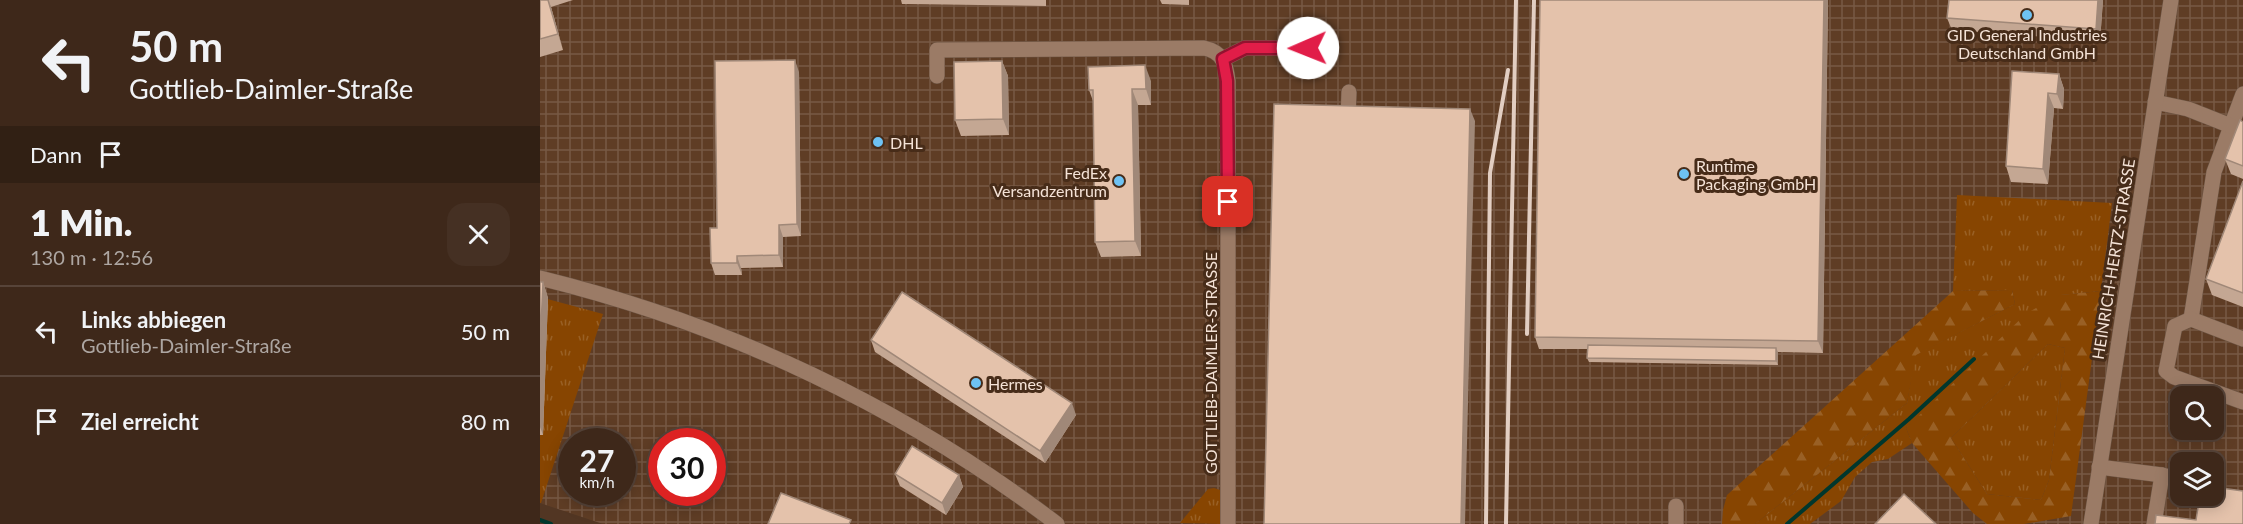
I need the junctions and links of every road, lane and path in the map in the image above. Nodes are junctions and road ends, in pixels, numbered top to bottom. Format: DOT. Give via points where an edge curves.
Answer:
graph roads {
  1 [pos="2171,0"];
  2 [pos="1308,48"];
  3 [pos="1223,59"];
  4 [pos="937,76"];
  5 [pos="1349,93"];
  6 [pos="2243,94"];
  7 [pos="2155,102"];
  8 [pos="1348,118"];
  9 [pos="2231,126"];
  10 [pos="540,278"];
  11 [pos="2191,319"];
  12 [pos="2243,339"];
  13 [pos="2243,402"];
  14 [pos="2099,467"];
  15 [pos="2162,475"];
  16 [pos="2170,477"];
  17 [pos="1676,506"];
  18 [pos="1057,524"];
  19 [pos="1228,524"];
  20 [pos="1676,524"];
  21 [pos="2091,524"];
  22 [pos="2154,524"];
  1 -- 7 [label="street, HEINRICH-HERTZ-STRASSE"];
  2 -- 3 [label="street" via="1245,48"];
  3 -- 4 [label="street" via="1204,48 937,50"];
  3 -- 19 [label="street, GOTTLIEB-DAIMLER-STRASSE" via="1227,81"];
  5 -- 8 [label="street"];
  6 -- 9 [label="street"];
  7 -- 9 [label="street" via="2188,109"];
  7 -- 14 [label="street, HEINRICH-HERTZ-STRASSE"];
  9 -- 11 [label="street" via="2214,172"];
  10 -- 18 [label="street" via="665,314 819,377 934,440"];
  11 -- 12 [label="street"];
  11 -- 13 [label="street" via="2175,326 2166,371"];
  14 -- 15 [label="street"];
  14 -- 21 [label="street, HEINRICH-HERTZ-STRASSE"];
  15 -- 16 [label="street"];
  15 -- 22 [label="street"];
  17 -- 20 [label="street"];
}
